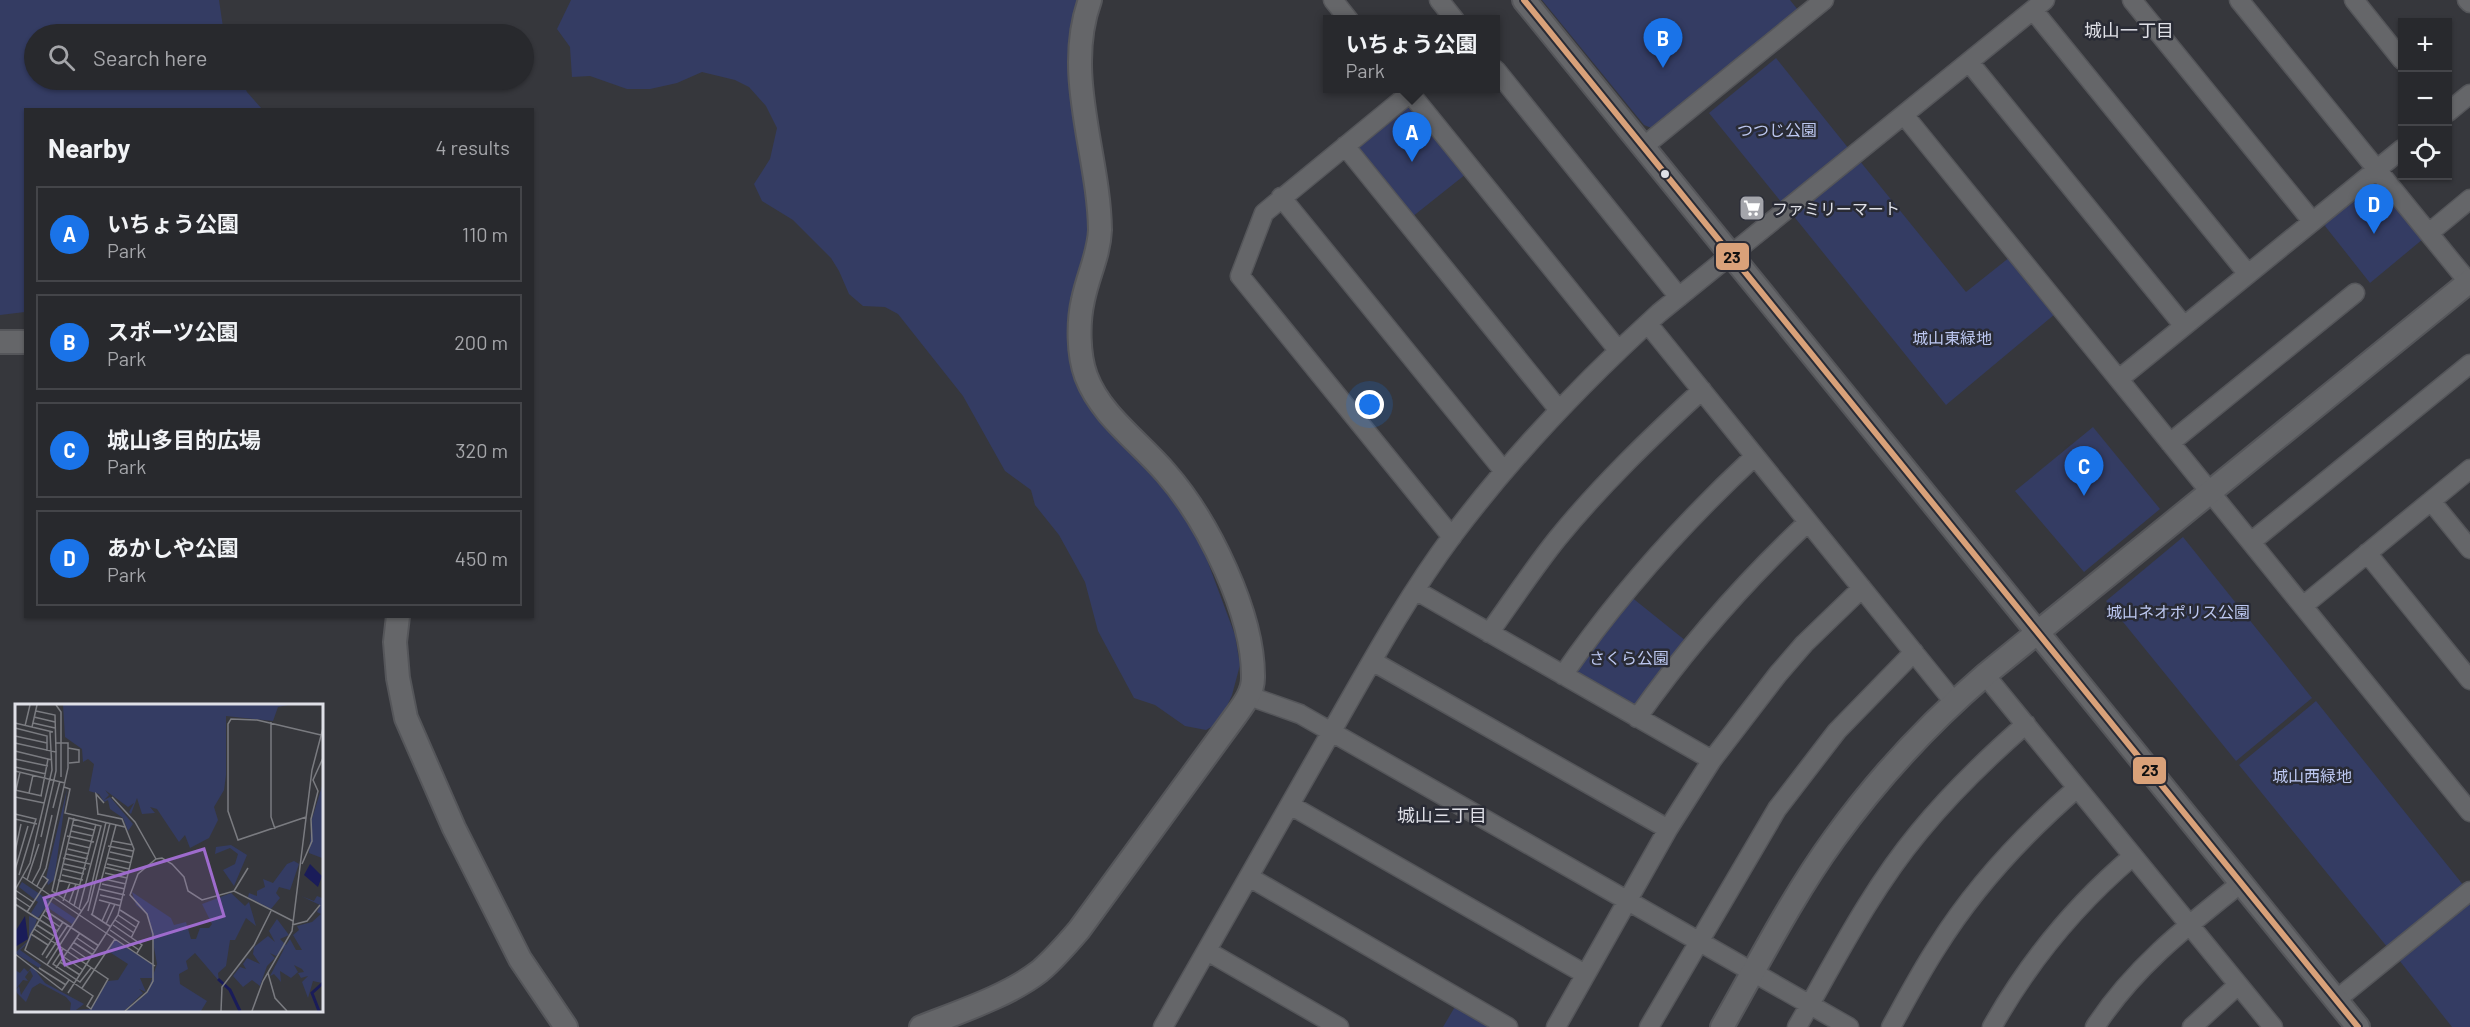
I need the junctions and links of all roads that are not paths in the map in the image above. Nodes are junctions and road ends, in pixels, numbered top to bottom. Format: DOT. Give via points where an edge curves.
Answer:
graph roads {
  1 [pos="1090,0"];
  2 [pos="1333,0"];
  3 [pos="1439,0"];
  4 [pos="1524,0"];
  5 [pos="1824,0"];
  6 [pos="2132,0"];
  7 [pos="2240,0"];
  8 [pos="2354,0"];
  9 [pos="2039,5"];
  10 [pos="1345,15"];
  11 [pos="1451,15"];
  12 [pos="2398,54"];
  13 [pos="1968,62"];
  14 [pos="1500,75"];
  15 [pos="1406,93"];
  16 [pos="1410,93"];
  17 [pos="2470,94"];
  18 [pos="2452,109"];
  19 [pos="1904,115"];
  20 [pos="1345,146"];
  21 [pos="1643,147"];
  22 [pos="2398,153"];
  23 [pos="2377,169"];
  24 [pos="1281,197"];
  25 [pos="2470,200"];
  26 [pos="2312,221"];
  27 [pos="2428,233"];
  28 [pos="1731,256"];
  29 [pos="2248,274"];
  30 [pos="2470,283"];
  31 [pos="2355,293"];
  32 [pos="1679,297"];
  33 [pos="1648,324"];
  34 [pos="2184,326"];
  35 [pos="0,342"];
  36 [pos="24,342"];
  37 [pos="1618,350"];
  38 [pos="2470,364"];
  39 [pos="2119,379"];
  40 [pos="1702,390"];
  41 [pos="1559,410"];
  42 [pos="2170,443"];
  43 [pos="1755,456"];
  44 [pos="2470,469"];
  45 [pos="1503,470"];
  46 [pos="2211,492"];
  47 [pos="2431,501"];
  48 [pos="1808,522"];
  49 [pos="1452,537"];
  50 [pos="2251,542"];
  51 [pos="2470,549"];
  52 [pos="2367,553"];
  53 [pos="1862,588"];
  54 [pos="1415,590"];
  55 [pos="2303,606"];
  56 [pos="398,618"];
  57 [pos="1490,633"];
  58 [pos="2038,633"];
  59 [pos="1914,652"];
  60 [pos="1372,662"];
  61 [pos="1563,675"];
  62 [pos="1985,675"];
  63 [pos="2470,680"];
  64 [pos="1249,696"];
  65 [pos="1954,702"];
  66 [pos="1637,718"];
  67 [pos="2026,724"];
  68 [pos="1332,732"];
  69 [pos="1712,760"];
  70 [pos="2077,788"];
  71 [pos="1290,805"];
  72 [pos="2470,812"];
  73 [pos="1668,829"];
  74 [pos="2133,856"];
  75 [pos="1249,877"];
  76 [pos="2241,884"];
  77 [pos="2470,891"];
  78 [pos="1628,901"];
  79 [pos="2189,925"];
  80 [pos="1699,941"];
  81 [pos="1207,951"];
  82 [pos="1753,973"];
  83 [pos="1585,974"];
  84 [pos="2238,985"];
  85 [pos="2336,1000"];
  86 [pos="1810,1004"];
  87 [pos="1167,1026"];
  88 [pos="566,1027"];
  89 [pos="921,1027"];
  90 [pos="1340,1027"];
  91 [pos="1508,1027"];
  92 [pos="1556,1027"];
  93 [pos="1649,1027"];
  94 [pos="1722,1027"];
  95 [pos="1797,1027"];
  96 [pos="1849,1027"];
  97 [pos="1891,1027"];
  98 [pos="1992,1027"];
  99 [pos="2095,1027"];
  100 [pos="2192,1027"];
  101 [pos="2273,1027"];
  102 [pos="2358,1027"];
  1 -- 64 [label="street" via="1080,56 1100,247 1083,299 1082,363 1106,412 1165,471 1200,517 1246,624 1253,680"];
  2 -- 10 [label="street"];
  3 -- 11 [label="street"];
  4 -- 21 [label="street"];
  5 -- 21 [label="street"];
  6 -- 26 [label="street"];
  7 -- 23 [label="street"];
  8 -- 12 [label="street"];
  9 -- 13 [label="street"];
  9 -- 29 [label="street"];
  13 -- 19 [label="street"];
  13 -- 34 [label="street"];
  14 -- 32 [label="street"];
  15 -- 20 [label="street"];
  16 -- 37 [label="street"];
  17 -- 18 [label="street"];
  19 -- 28 [label="street"];
  19 -- 39 [label="street"];
  20 -- 24 [label="street"];
  20 -- 41 [label="street"];
  21 -- 28 [label="street"];
  22 -- 23 [label="street"];
  23 -- 26 [label="street"];
  23 -- 27 [label="street"];
  24 -- 45 [label="street"];
  24 -- 49 [label="street" via="1264,213 1240,276"];
  25 -- 27 [label="street"];
  26 -- 29 [label="street"];
  27 -- 30 [label="street"];
  28 -- 32 [label="street"];
  28 -- 58 [label="street"];
  29 -- 34 [label="street"];
  30 -- 46 [label="street"];
  31 -- 42 [label="street"];
  32 -- 33 [label="street"];
  33 -- 37 [label="street"];
  33 -- 40 [label="street"];
  34 -- 39 [label="street"];
  35 -- 36 [label="street"];
  37 -- 41 [label="street"];
  38 -- 50 [label="street"];
  39 -- 42 [label="street"];
  40 -- 43 [label="street"];
  40 -- 57 [label="street" via="1644,443 1584,507 1533,570"];
  41 -- 45 [label="street"];
  42 -- 46 [label="street"];
  43 -- 48 [label="street"];
  43 -- 61 [label="street" via="1699,508 1627,589"];
  44 -- 47 [label="street"];
  45 -- 49 [label="street"];
  46 -- 50 [label="street"];
  46 -- 58 [label="street"];
  47 -- 51 [label="street"];
  47 -- 52 [label="street"];
  48 -- 53 [label="street"];
  48 -- 66 [label="street" via="1713,619"];
  49 -- 54 [label="street"];
  50 -- 55 [label="street"];
  52 -- 55 [label="street"];
  52 -- 63 [label="street"];
  53 -- 59 [label="street"];
  53 -- 69 [label="street" via="1804,644"];
  54 -- 57 [label="street"];
  54 -- 60 [label="street"];
  55 -- 72 [label="street"];
  56 -- 88 [label="street" via="395,642 406,718 454,828 520,959"];
  57 -- 61 [label="street"];
  58 -- 62 [label="street"];
  58 -- 76 [label="street"];
  59 -- 65 [label="street"];
  59 -- 80 [label="street" via="1837,731 1787,794"];
  60 -- 68 [label="street"];
  60 -- 73 [label="street"];
  61 -- 66 [label="street"];
  62 -- 65 [label="street"];
  62 -- 67 [label="street"];
  64 -- 68 [label="street" via="1300,714"];
  64 -- 89 [label="street" via="1061,951 1039,972 985,1002"];
  65 -- 82 [label="street" via="1913,742 1833,840"];
  66 -- 69 [label="street"];
  67 -- 70 [label="street"];
  67 -- 86 [label="street" via="1979,766 1913,839 1867,906"];
  68 -- 71 [label="street"];
  68 -- 78 [label="street"];
  69 -- 73 [label="street"];
  70 -- 74 [label="street"];
  70 -- 97 [label="street" via="2020,841 1965,906 1926,964"];
  71 -- 75 [label="street"];
  71 -- 83 [label="street"];
  73 -- 78 [label="street"];
  74 -- 79 [label="street"];
  74 -- 98 [label="street" via="2052,937"];
  75 -- 81 [label="street"];
  75 -- 91 [label="street"];
  76 -- 79 [label="street"];
  76 -- 85 [label="street"];
  77 -- 85 [label="street"];
  78 -- 80 [label="street"];
  78 -- 83 [label="street"];
  79 -- 84 [label="street"];
  79 -- 99 [label="street" via="2138,972"];
  80 -- 82 [label="street"];
  80 -- 93 [label="street"];
  81 -- 87 [label="street"];
  81 -- 90 [label="street"];
  82 -- 86 [label="street"];
  82 -- 94 [label="street"];
  83 -- 92 [label="street"];
  84 -- 100 [label="street"];
  84 -- 101 [label="street"];
  85 -- 102 [label="street"];
  86 -- 95 [label="street"];
  86 -- 96 [label="street"];
}
